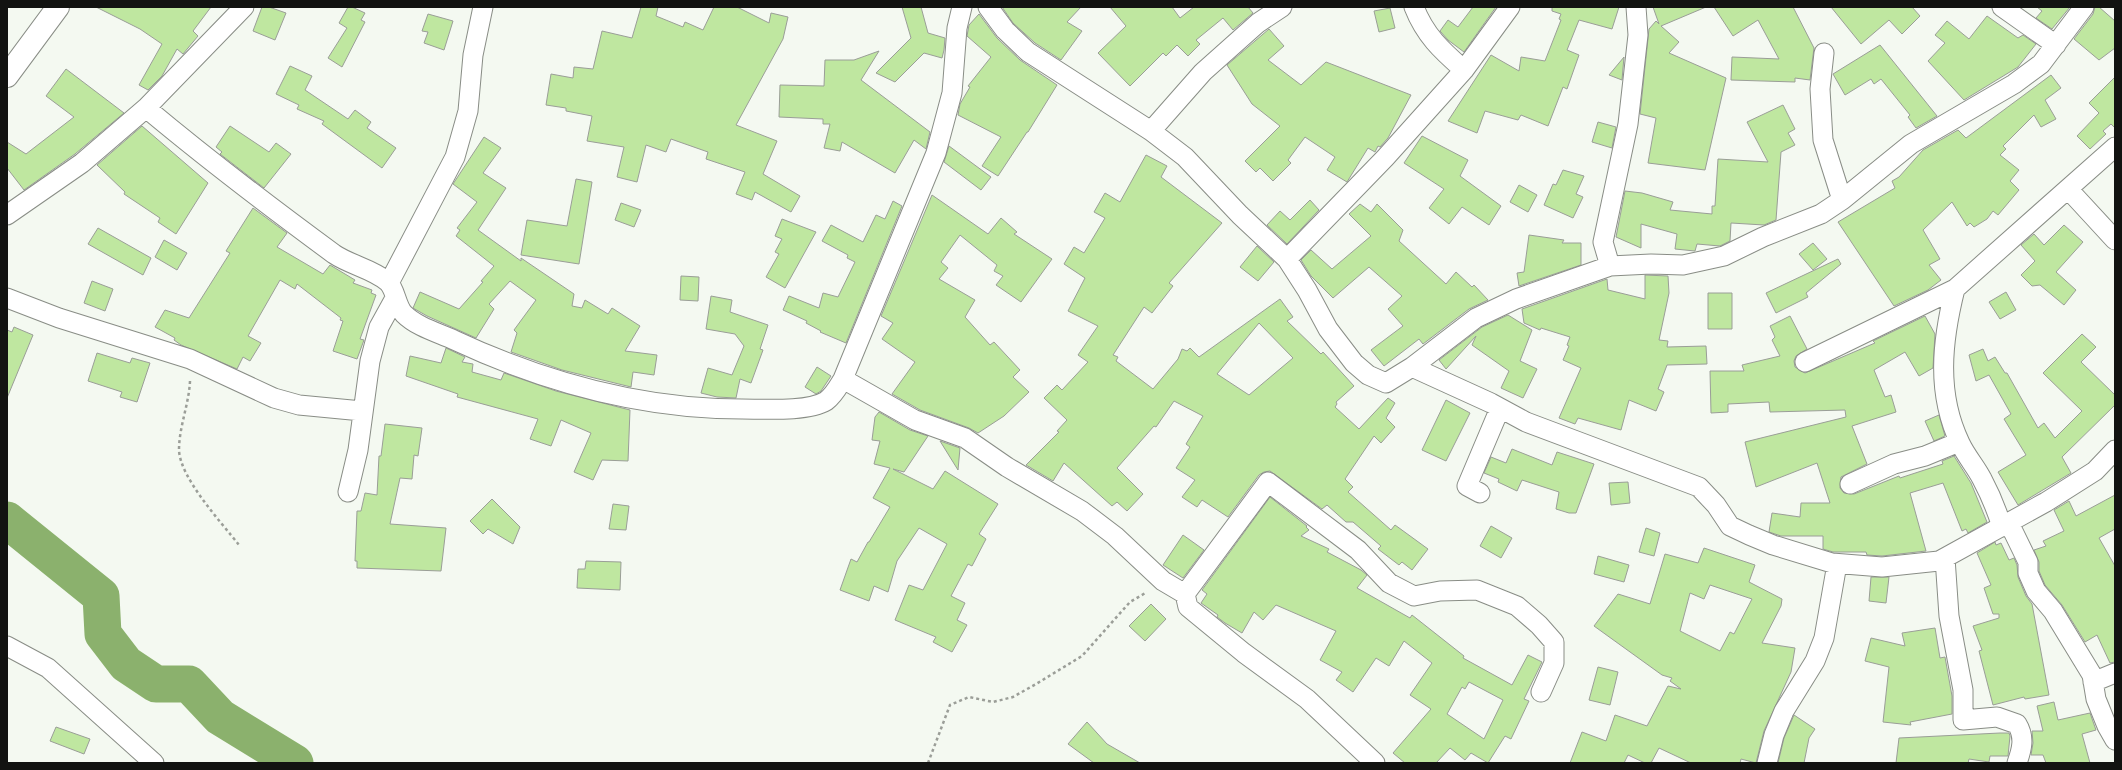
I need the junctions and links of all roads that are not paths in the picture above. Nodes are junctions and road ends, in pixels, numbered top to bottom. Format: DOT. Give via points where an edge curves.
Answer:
graph roads {
  1 [pos="58,7"];
  2 [pos="244,7"];
  3 [pos="483,7"];
  4 [pos="962,7"];
  5 [pos="988,7"];
  6 [pos="1282,7"];
  7 [pos="1414,7"];
  8 [pos="1510,7"];
  9 [pos="1636,7"];
  10 [pos="2002,7"];
  11 [pos="2084,7"];
  12 [pos="2056,45"];
  13 [pos="1824,53"];
  14 [pos="1464,70"];
  15 [pos="7,76"];
  16 [pos="146,108"];
  17 [pos="1151,132"];
  18 [pos="2115,147"];
  19 [pos="2068,189"];
  20 [pos="1842,200"];
  21 [pos="7,215"];
  22 [pos="2115,240"];
  23 [pos="1287,259"];
  24 [pos="1610,266"];
  25 [pos="1955,289"];
  26 [pos="392,291"];
  27 [pos="7,298"];
  28 [pos="1805,362"];
  29 [pos="1412,367"];
  30 [pos="843,379"];
  31 [pos="1500,408"];
  32 [pos="362,411"];
  33 [pos="1959,442"];
  34 [pos="2115,450"];
  35 [pos="1850,484"];
  36 [pos="348,492"];
  37 [pos="1480,493"];
  38 [pos="2005,525"];
  39 [pos="1945,558"];
  40 [pos="1837,564"];
  41 [pos="1185,594"];
  42 [pos="7,646"];
  43 [pos="2115,673"];
  44 [pos="2093,682"];
  45 [pos="1541,692"];
  46 [pos="2115,740"];
  47 [pos="154,763"];
  48 [pos="1375,763"];
  49 [pos="1767,763"];
  50 [pos="2017,763"];
  1 -- 15 [label="street"];
  2 -- 16 [label="street"];
  3 -- 26 [label="street" via="473,55 468,110 455,156"];
  4 -- 30 [label="street" via="957,28 952,93 936,153"];
  5 -- 17 [label="street" via="1005,30 1028,52"];
  6 -- 17 [label="street" via="1258,23 1203,72"];
  7 -- 14 [label="street" via="1421,26"];
  8 -- 14 [label="street"];
  9 -- 24 [label="street" via="1638,35 1628,124 1603,242"];
  10 -- 12 [label="street"];
  11 -- 12 [label="street"];
  12 -- 20 [label="street" via="2041,64 2014,84 1912,144"];
  13 -- 20 [label="street" via="1820,89 1823,140"];
  14 -- 23 [label="street" via="1385,158"];
  16 -- 21 [label="street" via="82,163"];
  16 -- 26 [label="street" via="221,170 338,256"];
  17 -- 23 [label="street" via="1185,156 1240,215"];
  18 -- 19 [label="street"];
  19 -- 22 [label="street"];
  19 -- 25 [label="street"];
  20 -- 24 [label="street" via="1821,214 1724,256 1683,265"];
  23 -- 29 [label="street" via="1328,329 1354,363 1368,375 1386,382"];
  24 -- 29 [label="street" via="1516,299 1476,318"];
  25 -- 28 [label="street"];
  25 -- 33 [label="street" via="1948,316 1943,389 1949,418"];
  26 -- 30 [label="street" via="404,314 422,326 509,365 618,397 718,409 799,408 825,402 835,393"];
  26 -- 32 [label="street" via="370,361"];
  27 -- 32 [label="street" via="59,318 190,359 274,398 299,405"];
  29 -- 31 [label="street"];
  30 -- 41 [label="street" via="915,420 965,438 1082,512 1115,536 1163,581"];
  31 -- 37 [label="street" via="1467,486"];
  31 -- 40 [label="street" via="1526,422 1699,488 1716,505 1730,526 1773,545"];
  32 -- 36 [label="street" via="358,450"];
  33 -- 35 [label="street" via="1925,456 1894,464"];
  33 -- 38 [label="street" via="1982,479"];
  34 -- 38 [label="street" via="2095,471"];
  38 -- 39 [label="street"];
  38 -- 44 [label="street" via="2028,562 2028,573 2036,591 2071,638 2092,675"];
  39 -- 40 [label="street" via="1939,561 1882,567"];
  39 -- 50 [label="street" via="1949,616 1963,690 1963,720 1997,717 2017,724 2022,732 2022,749"];
  40 -- 49 [label="street" via="1824,638 1815,661 1784,711 1774,735"];
  41 -- 45 [label="street" via="1268,482 1358,550 1389,583 1414,596 1440,591 1477,590 1516,606 1539,625 1554,642 1554,663"];
  41 -- 48 [label="street" via="1188,607 1244,654 1307,699"];
  42 -- 47 [label="street" via="48,668"];
  43 -- 44 [label="street"];
  44 -- 46 [label="street" via="2096,699"];
}
